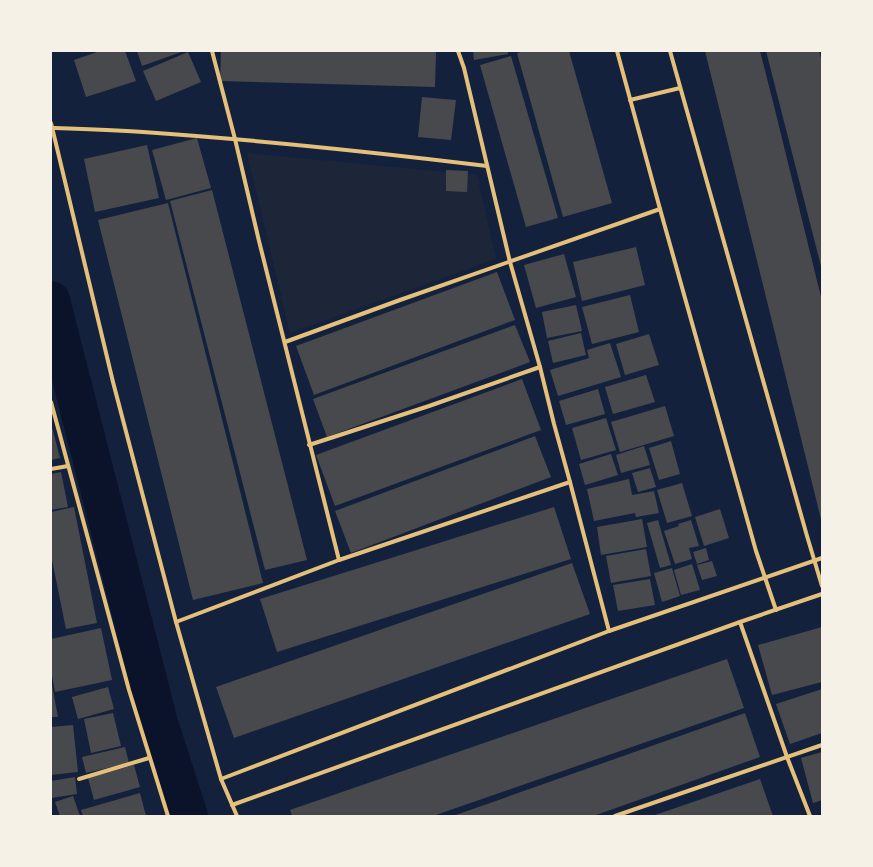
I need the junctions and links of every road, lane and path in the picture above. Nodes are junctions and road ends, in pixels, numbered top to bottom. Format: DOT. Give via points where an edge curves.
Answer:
graph roads {
  1 [pos="212,51"];
  2 [pos="458,51"];
  3 [pos="617,51"];
  4 [pos="670,51"];
  5 [pos="680,88"];
  6 [pos="630,100"];
  7 [pos="51,123"];
  8 [pos="52,128"];
  9 [pos="235,139"];
  10 [pos="487,166"];
  11 [pos="660,209"];
  12 [pos="510,262"];
  13 [pos="285,342"];
  14 [pos="540,367"];
  15 [pos="51,402"];
  16 [pos="309,445"];
  17 [pos="68,466"];
  18 [pos="51,469"];
  19 [pos="570,482"];
  20 [pos="822,558"];
  21 [pos="339,560"];
  22 [pos="815,560"];
  23 [pos="764,578"];
  24 [pos="822,586"];
  25 [pos="822,594"];
  26 [pos="776,610"];
  27 [pos="176,622"];
  28 [pos="740,622"];
  29 [pos="609,631"];
  30 [pos="822,745"];
  31 [pos="787,757"];
  32 [pos="149,758"];
  33 [pos="79,779"];
  34 [pos="221,779"];
  35 [pos="232,806"];
  36 [pos="168,816"];
  37 [pos="237,816"];
  38 [pos="615,816"];
  39 [pos="810,816"];
  1 -- 9 [label="street"];
  2 -- 10 [label="street"];
  3 -- 6 [label="street"];
  4 -- 5 [label="street"];
  5 -- 6 [label="street"];
  5 -- 22 [label="street" via="806,536"];
  6 -- 11 [label="street"];
  7 -- 8 [label="street"];
  8 -- 9 [label="street"];
  8 -- 27 [label="street" via="113,382"];
  9 -- 10 [label="street" via="349,149"];
  9 -- 13 [label="street"];
  10 -- 12 [label="street"];
  11 -- 12 [label="street"];
  11 -- 23 [label="street"];
  12 -- 13 [label="street"];
  12 -- 14 [label="street"];
  13 -- 16 [label="street"];
  14 -- 16 [label="street"];
  14 -- 19 [label="street"];
  15 -- 17 [label="street"];
  16 -- 21 [label="street"];
  17 -- 18 [label="street"];
  17 -- 32 [label="street"];
  19 -- 21 [label="street"];
  19 -- 29 [label="street"];
  20 -- 22 [label="street"];
  21 -- 27 [label="street"];
  22 -- 23 [label="street"];
  22 -- 24 [label="street"];
  23 -- 26 [label="street"];
  23 -- 29 [label="street"];
  25 -- 26 [label="street"];
  26 -- 28 [label="street"];
  27 -- 34 [label="street"];
  28 -- 31 [label="street"];
  28 -- 35 [label="street"];
  29 -- 34 [label="street"];
  30 -- 31 [label="street"];
  31 -- 38 [label="street"];
  31 -- 39 [label="street"];
  32 -- 33 [label="street"];
  32 -- 36 [label="street"];
  34 -- 35 [label="street"];
  35 -- 37 [label="street"];
}
